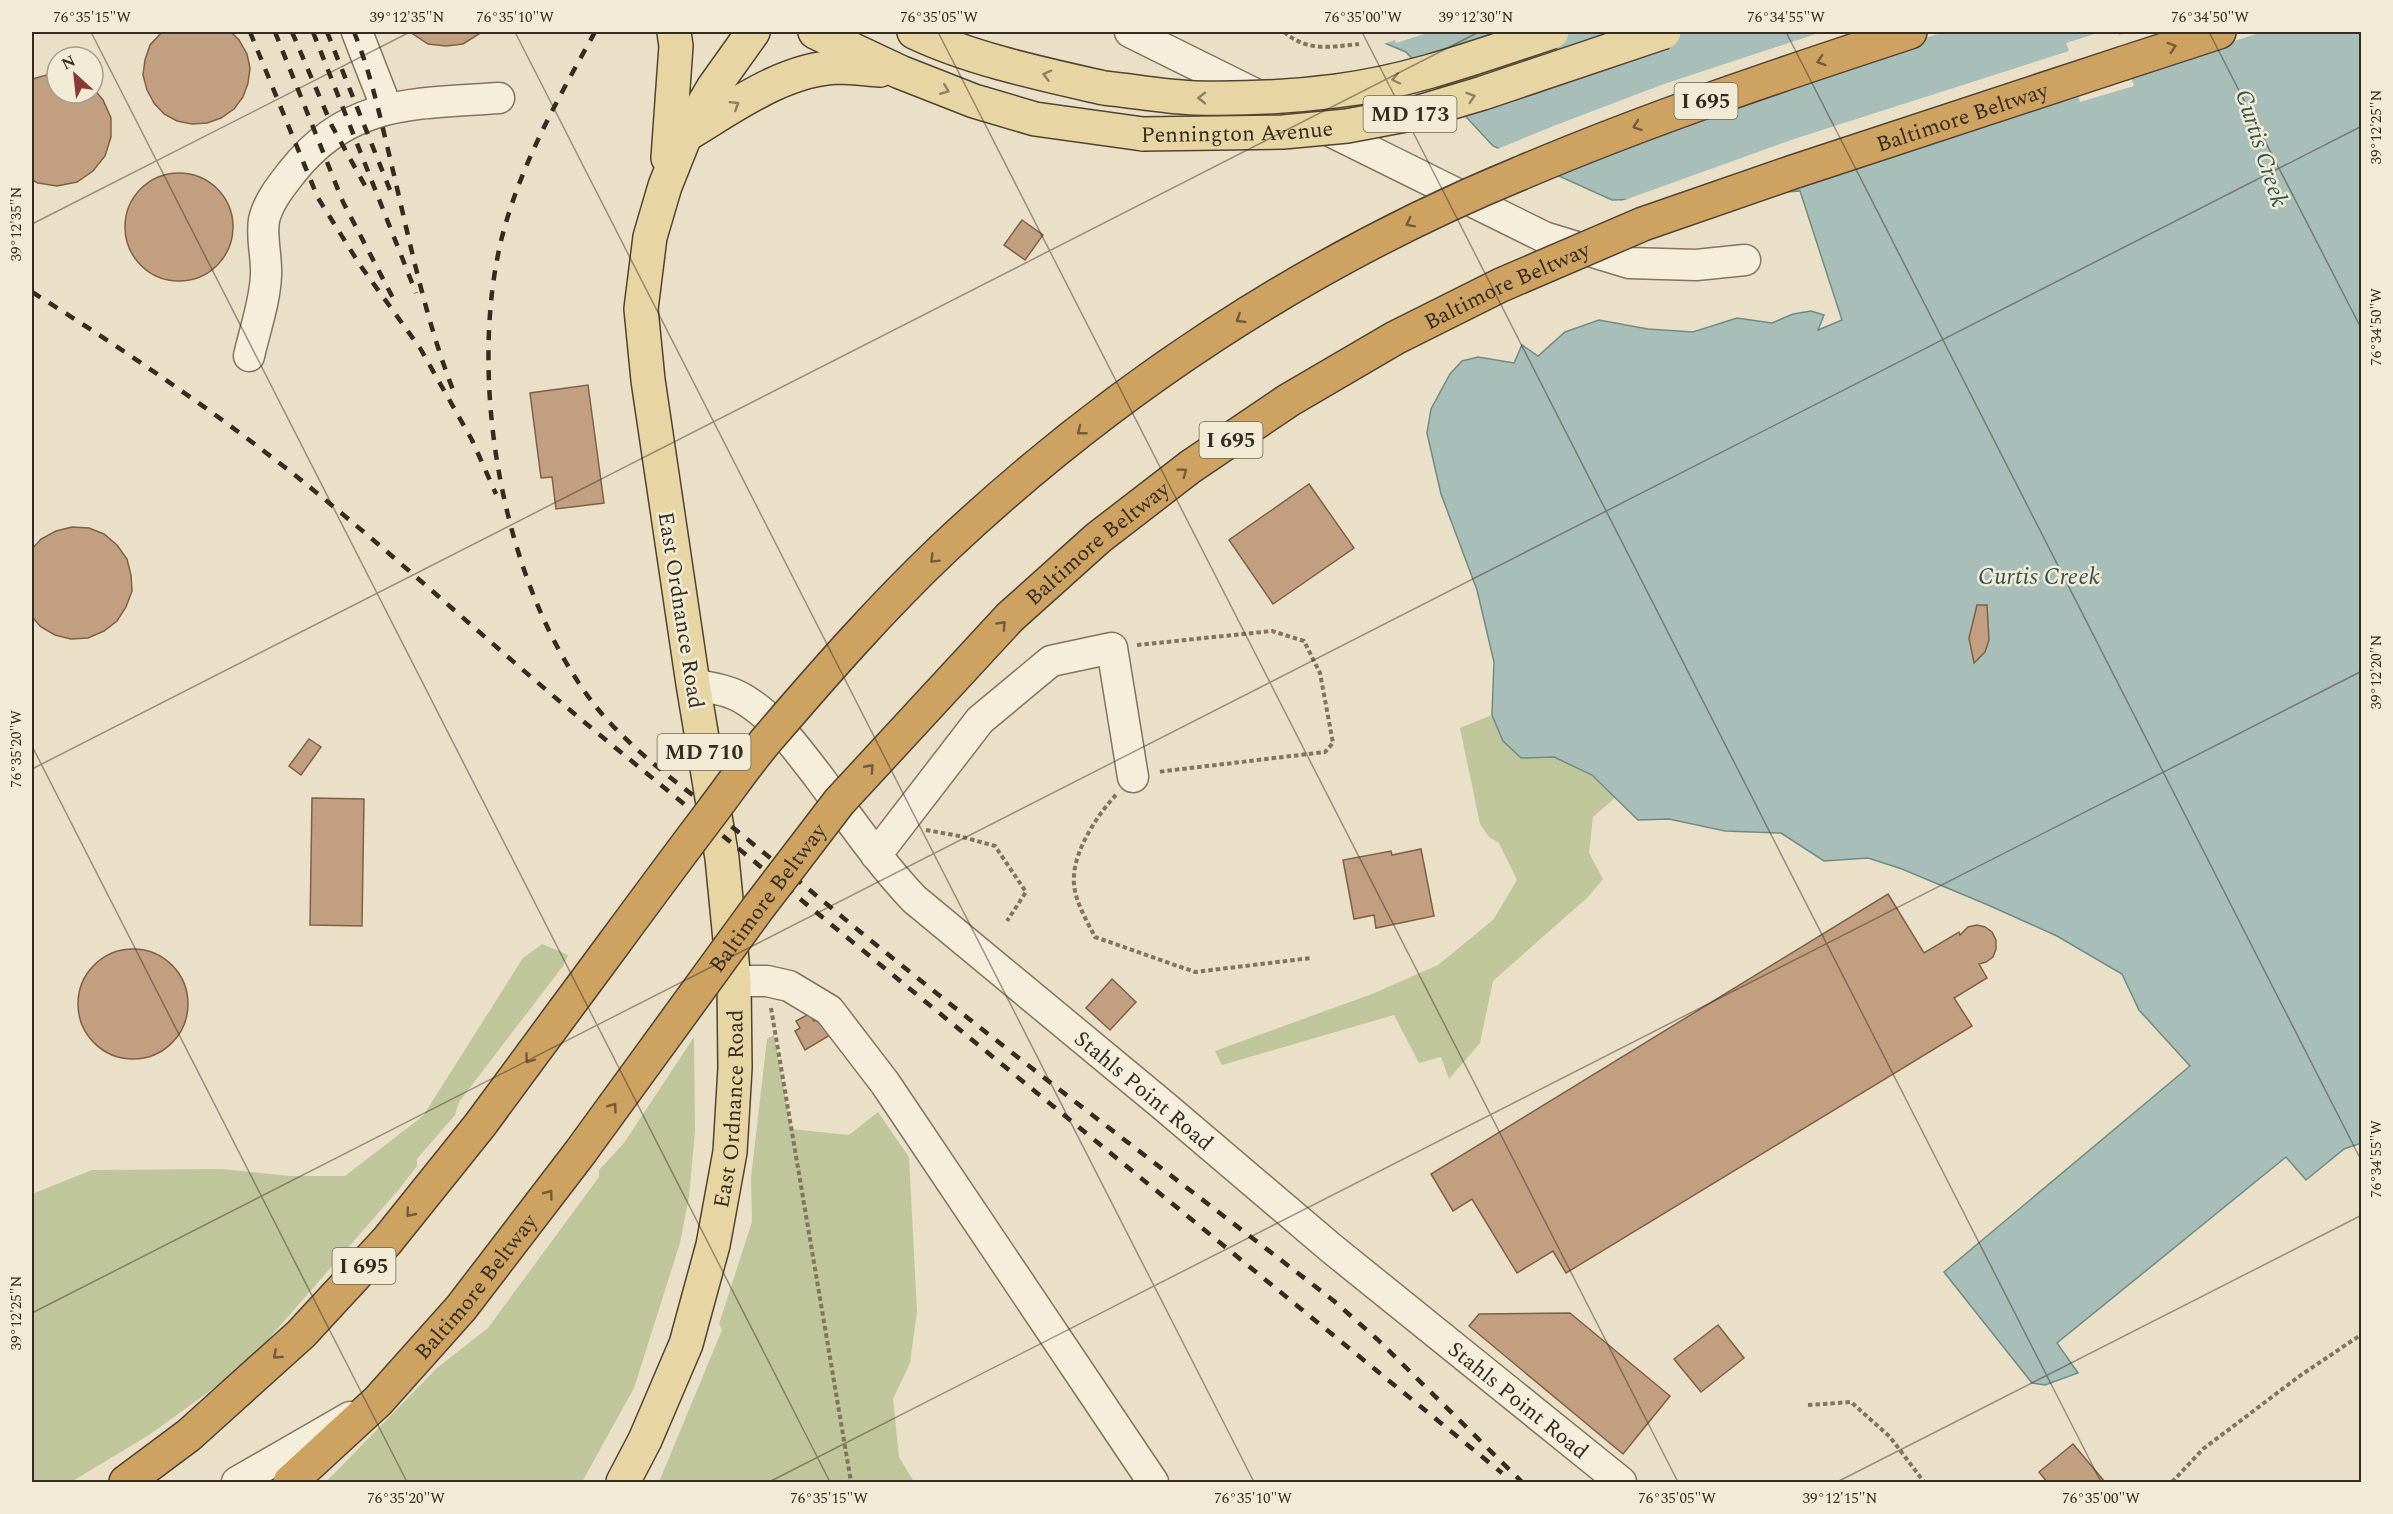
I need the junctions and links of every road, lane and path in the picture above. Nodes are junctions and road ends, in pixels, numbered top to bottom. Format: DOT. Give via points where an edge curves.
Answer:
graph roads {
  1 [pos="357,32"];
  2 [pos="674,32"];
  3 [pos="753,32"];
  4 [pos="815,32"];
  5 [pos="914,32"];
  6 [pos="1284,32"];
  7 [pos="1552,32"];
  8 [pos="1664,32"];
  9 [pos="1910,32"];
  10 [pos="2219,32"];
  11 [pos="1141,38"];
  12 [pos="1359,44"];
  13 [pos="900,72"];
  14 [pos="499,98"];
  15 [pos="387,109"];
  16 [pos="685,136"];
  17 [pos="665,186"];
  18 [pos="1745,260"];
  19 [pos="249,356"];
  20 [pos="1112,648"];
  21 [pos="693,684"];
  22 [pos="1133,777"];
  23 [pos="884,844"];
  24 [pos="1007,921"];
  25 [pos="1311,958"];
  26 [pos="734,981"];
  27 [pos="767,981"];
  28 [pos="2361,1334"];
  29 [pos="378,1401"];
  30 [pos="1809,1405"];
  31 [pos="126,1482"];
  32 [pos="237,1482"];
  33 [pos="290,1482"];
  34 [pos="622,1482"];
  35 [pos="851,1482"];
  36 [pos="1153,1482"];
  37 [pos="1621,1482"];
  38 [pos="1924,1482"];
  39 [pos="2172,1482"];
  1 -- 15 [label="street"];
  2 -- 17 [label="main road" via="674,94"];
  3 -- 16 [label="main road, East Ordnance Road / MD 710"];
  4 -- 13 [label="main road, Pennington Avenue / MD 173"];
  7 -- 5 [label="main road, Pennington Avenue / MD 173, one-way, bridge" via="1417,74 1338,91 1279,97 1193,98 1104,88 1046,75"];
  6 -- 12 [label="path" via="1295,41 1322,48"];
  13 -- 8 [label="main road, Pennington Avenue / MD 173, one-way, bridge" via="974,101 1035,119 1143,134 1282,132 1347,126 1404,115 1483,93"];
  9 -- 31 [label="highway, I 695, one-way, bridge" via="1631,128 1453,201 1339,260 1249,313 1132,391 1035,468 858,636 767,739 480,1125 394,1232 301,1334 189,1435"];
  29 -- 10 [label="highway, Baltimore Beltway / I 695, one-way, bridge" via="461,1308 838,802 1010,617 1098,538 1190,467 1289,400 1395,338 1501,285 1643,224"];
  11 -- 18 [label="street" via="1544,237 1629,263 1696,265"];
  16 -- 13 [label="main road, one-way" via="753,95 809,72 837,67"];
  14 -- 15 [label="street" via="426,102"];
  15 -- 19 [label="street" via="349,124 319,142 276,192 264,219 266,274"];
  16 -- 17 [label="main road, East Ordnance Road / MD 710"];
  17 -- 21 [label="main road, East Ordnance Road / MD 710" via="650,237 641,309"];
  20 -- 22 [label="street"];
  20 -- 22 [label="path" via="1272,631 1304,641 1320,673 1333,743 1325,752"];
  20 -- 23 [label="street" via="1051,661 981,720"];
  21 -- 23 [label="street, Stahls Point Road" via="724,690 769,717"];
  21 -- 26 [label="main road, East Ordnance Road / MD 710" via="722,858"];
  22 -- 25 [label="path" via="1102,810 1082,847 1073,877 1080,906 1095,937 1196,972"];
  23 -- 24 [label="path" via="927,830 995,846 1026,892"];
  23 -- 37 [label="street, Stahls Point Road" via="886,869 914,899 1331,1248"];
  26 -- 27 [label="street"];
  26 -- 34 [label="main road, East Ordnance Road / MD 710" via="735,1068 730,1152 713,1245 686,1344 645,1440"];
  27 -- 35 [label="path"];
  27 -- 36 [label="street" via="789,986 829,1010 836,1019 885,1083"];
  28 -- 39 [label="path" via="2202,1449"];
  29 -- 32 [label="street"];
  29 -- 33 [label="highway, Baltimore Beltway / I 695"];
  30 -- 38 [label="path" via="1851,1402 1890,1437"];
}
